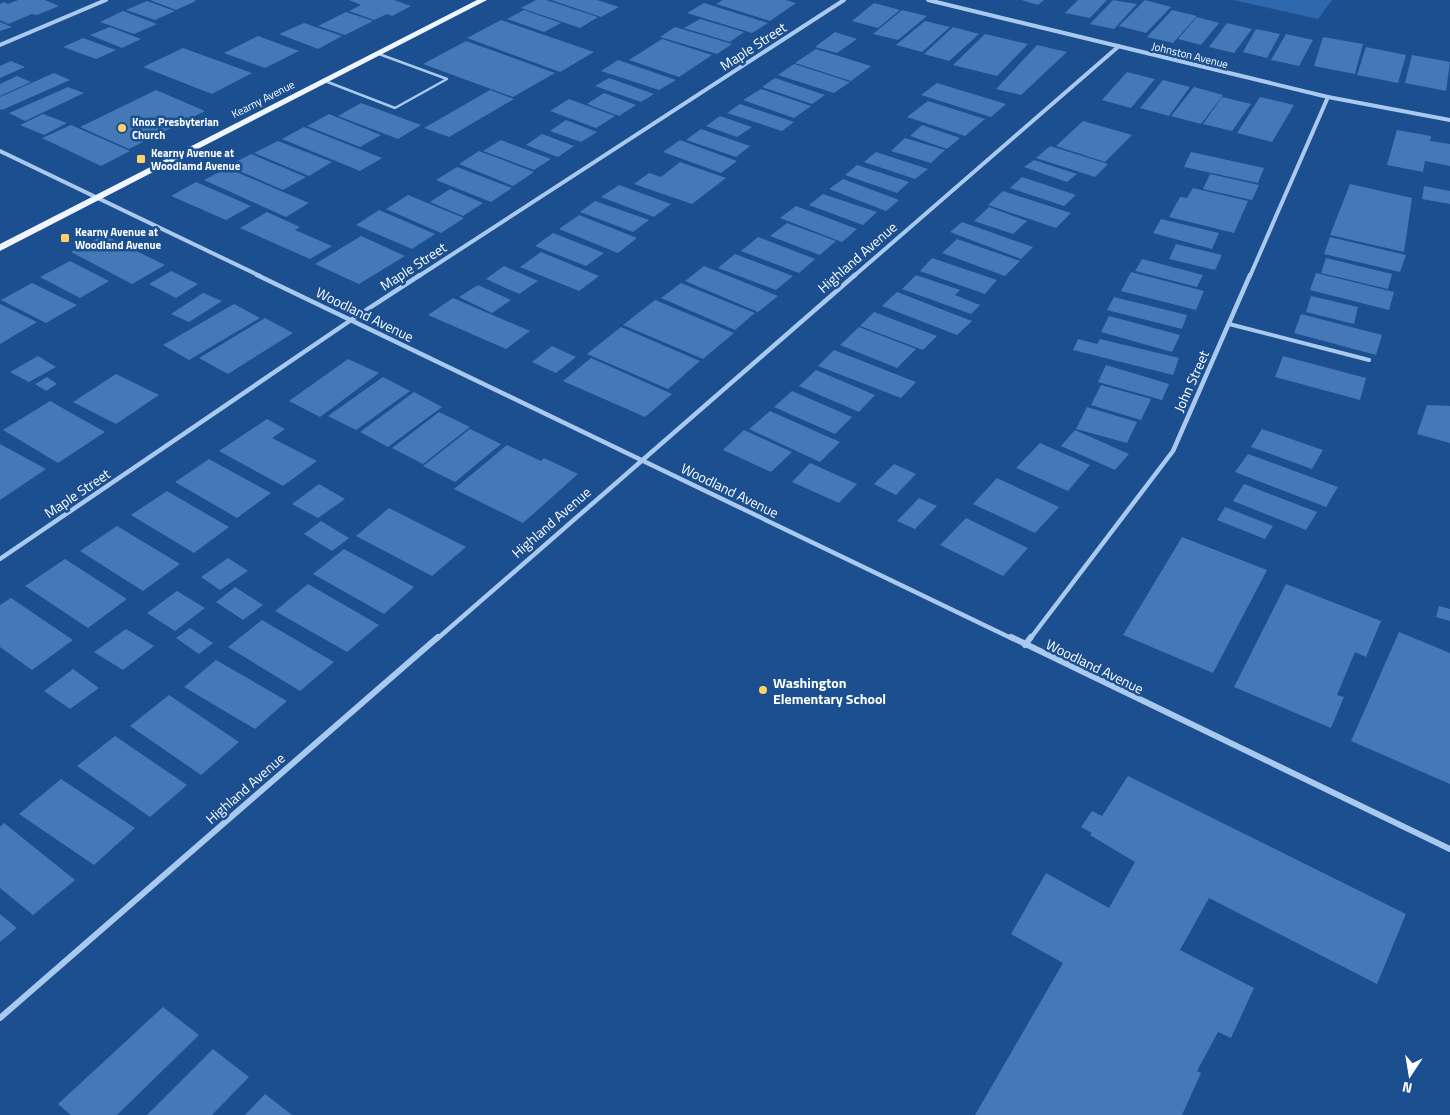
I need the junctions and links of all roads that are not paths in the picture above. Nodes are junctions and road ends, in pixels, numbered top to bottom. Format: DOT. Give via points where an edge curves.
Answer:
graph roads {
  1 [pos="106,0"];
  2 [pos="484,0"];
  3 [pos="844,0"];
  4 [pos="928,0"];
  5 [pos="0,45"];
  6 [pos="1119,46"];
  7 [pos="379,54"];
  8 [pos="325,81"];
  9 [pos="1328,97"];
  10 [pos="1450,120"];
  11 [pos="0,151"];
  12 [pos="97,198"];
  13 [pos="0,248"];
  14 [pos="351,320"];
  15 [pos="1229,324"];
  16 [pos="1369,360"];
  17 [pos="642,460"];
  18 [pos="0,559"];
  19 [pos="1025,645"];
  20 [pos="1450,849"];
  21 [pos="0,1018"];
  1 -- 5 [label="street"];
  2 -- 7 [label="main road, Kearny Avenue"];
  3 -- 14 [label="street, Maple Street"];
  4 -- 6 [label="street, Johnston Avenue"];
  6 -- 9 [label="street, Johnston Avenue"];
  6 -- 17 [label="street, Highland Avenue"];
  7 -- 8 [label="main road, Kearny Avenue"];
  7 -- 8 [label="lane" via="447,79 395,108"];
  8 -- 12 [label="main road, Kearny Avenue"];
  9 -- 10 [label="street, Johnston Avenue"];
  9 -- 15 [label="street, John Street"];
  11 -- 12 [label="street, Woodland Avenue"];
  12 -- 13 [label="main road, Kearny Avenue"];
  12 -- 14 [label="street, Woodland Avenue"];
  14 -- 17 [label="street, Woodland Avenue"];
  14 -- 18 [label="street, Maple Street"];
  15 -- 16 [label="lane"];
  15 -- 19 [label="street, John Street" via="1173,451"];
  17 -- 19 [label="street, Woodland Avenue"];
  17 -- 21 [label="street, Highland Avenue"];
  19 -- 20 [label="street, Woodland Avenue"];
}
